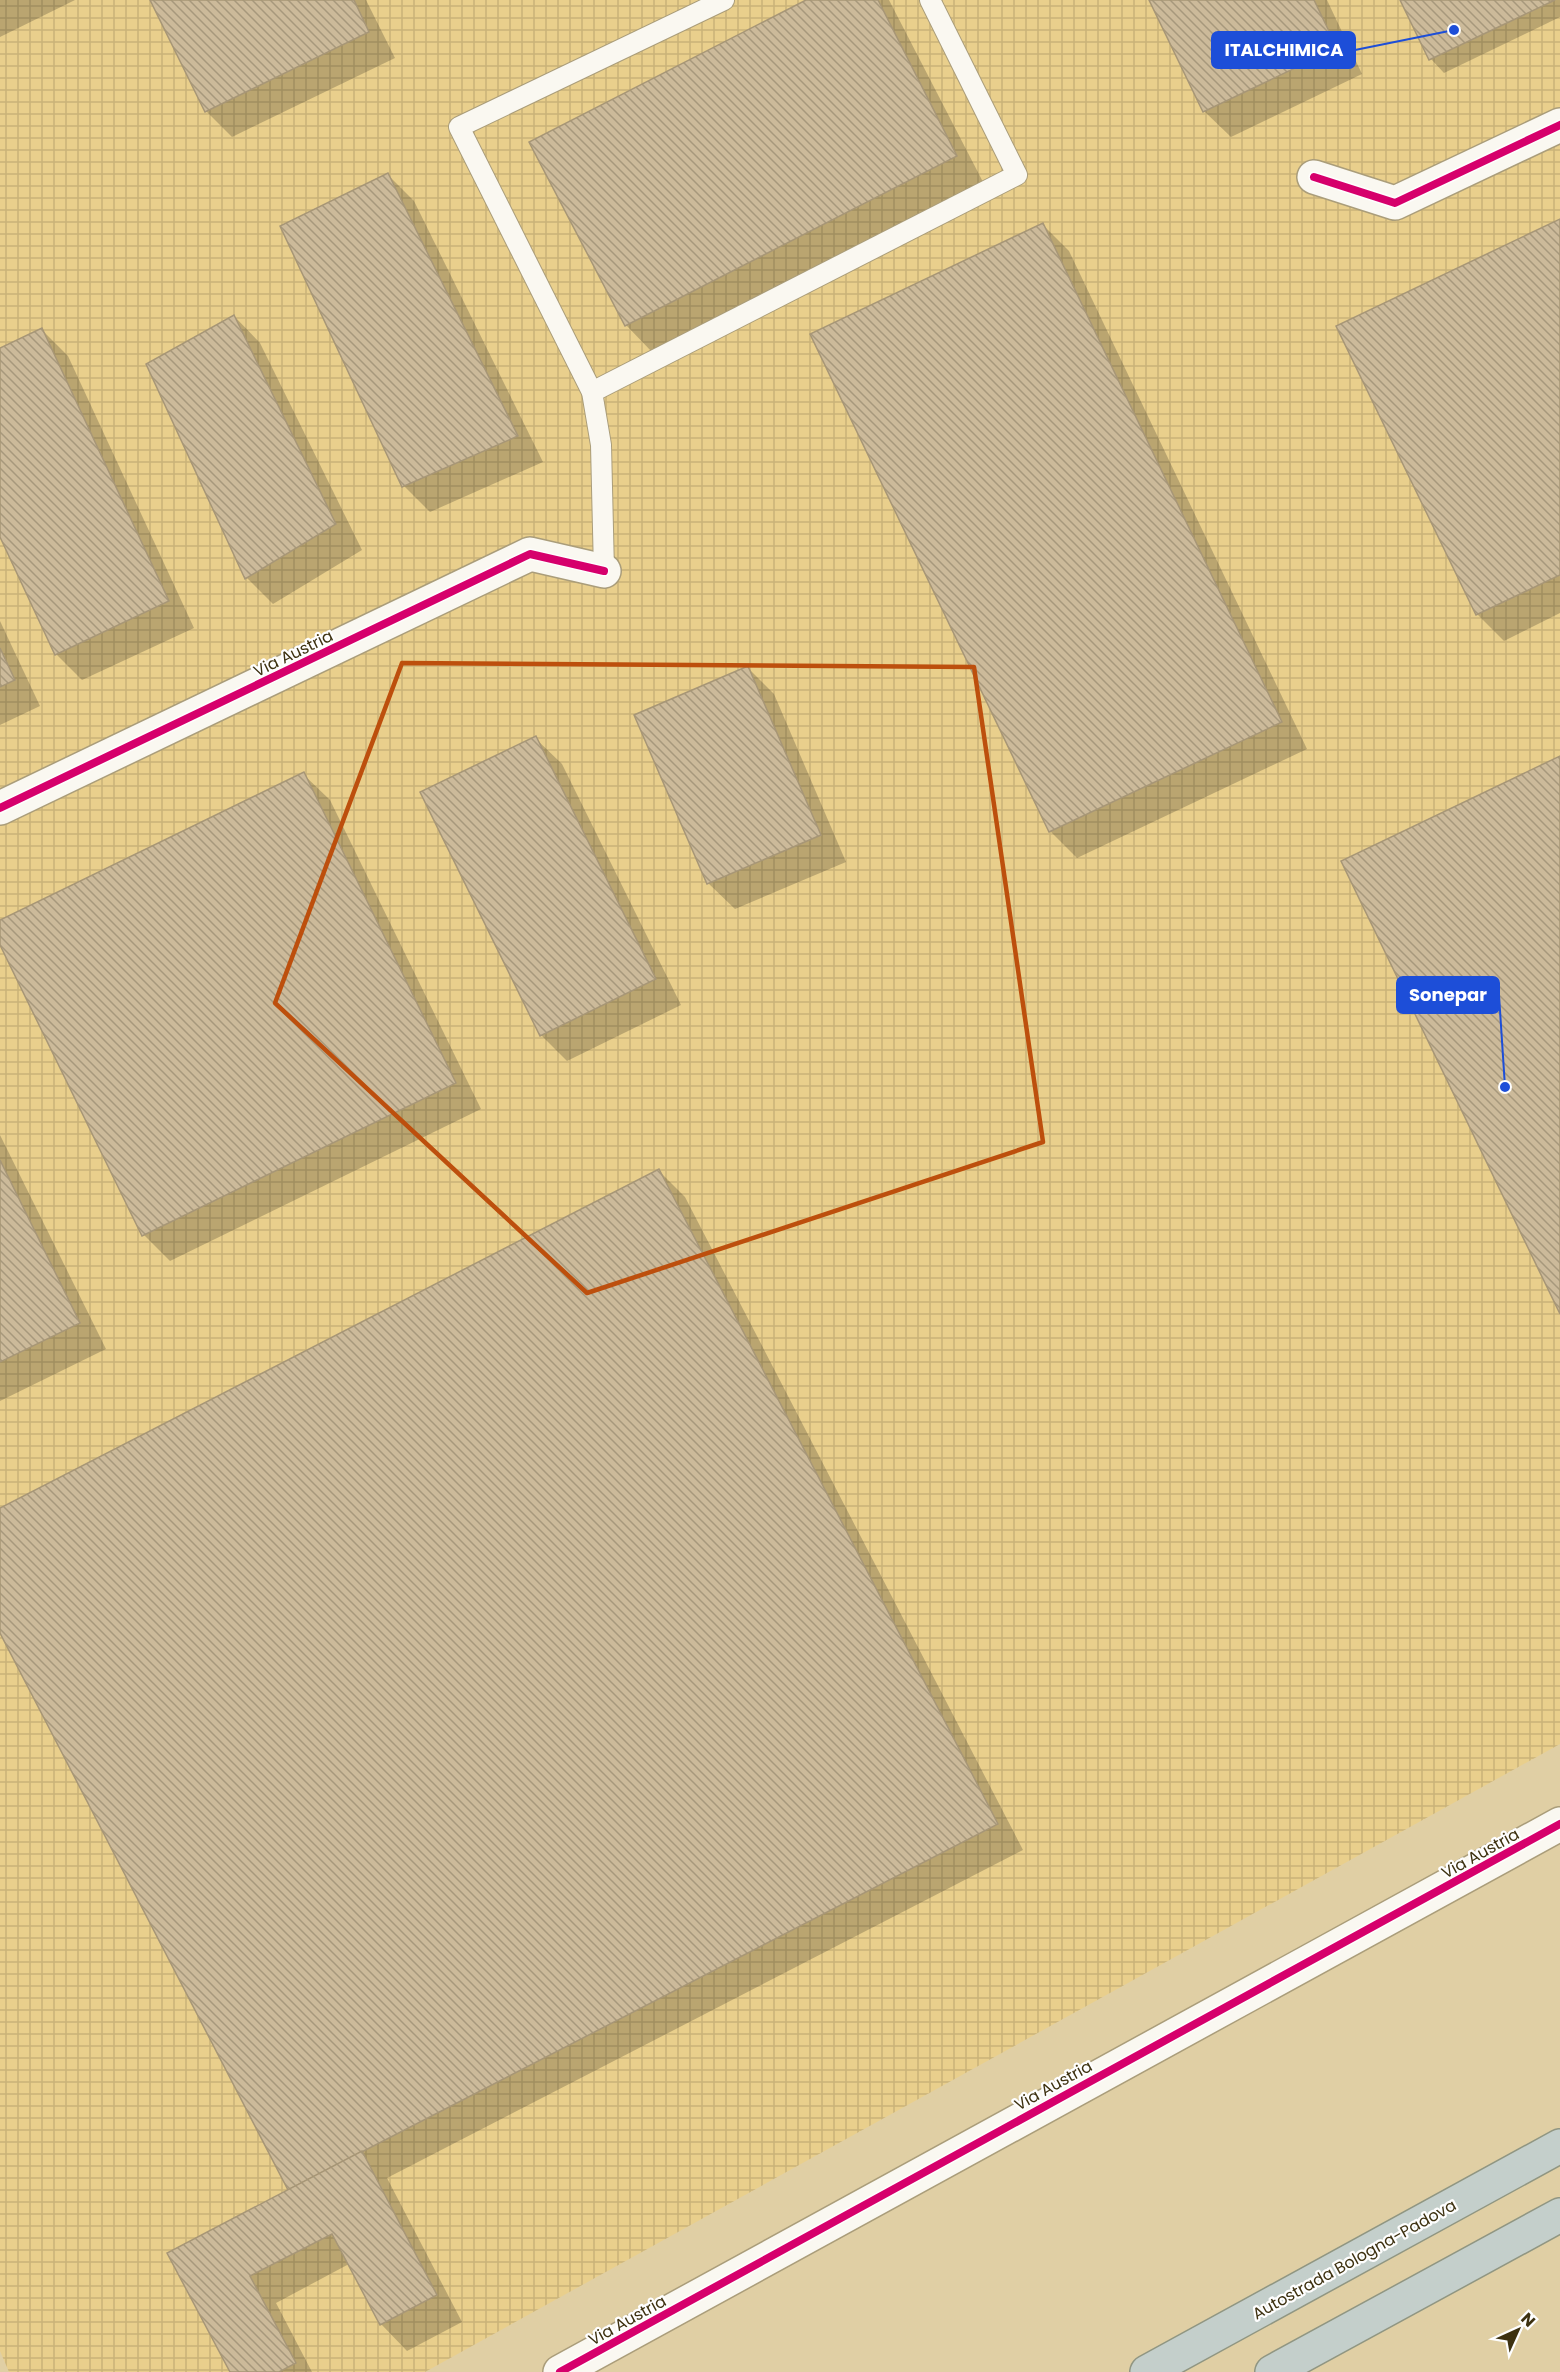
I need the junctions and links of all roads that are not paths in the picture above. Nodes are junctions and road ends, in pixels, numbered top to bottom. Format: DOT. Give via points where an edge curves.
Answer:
graph roads {
  1 [pos="724,0"];
  2 [pos="930,0"];
  3 [pos="1560,124"];
  4 [pos="1314,177"];
  5 [pos="592,392"];
  6 [pos="604,571"];
  7 [pos="0,808"];
  8 [pos="1560,1824"];
  9 [pos="1560,2146"];
  10 [pos="1560,2215"];
  11 [pos="560,2372"];
  12 [pos="1147,2372"];
  13 [pos="1272,2372"];
  1 -- 5 [label="lane" via="459,127"];
  2 -- 5 [label="lane" via="1017,175"];
  3 -- 4 [label="street" via="1395,203"];
  5 -- 6 [label="lane" via="602,445"];
  6 -- 7 [label="street, Via Austria" via="530,554"];
  8 -- 11 [label="street, Via Austria"];
  9 -- 12 [label="highway, Autostrada Bologna-Padova"];
  10 -- 13 [label="highway"];
}
